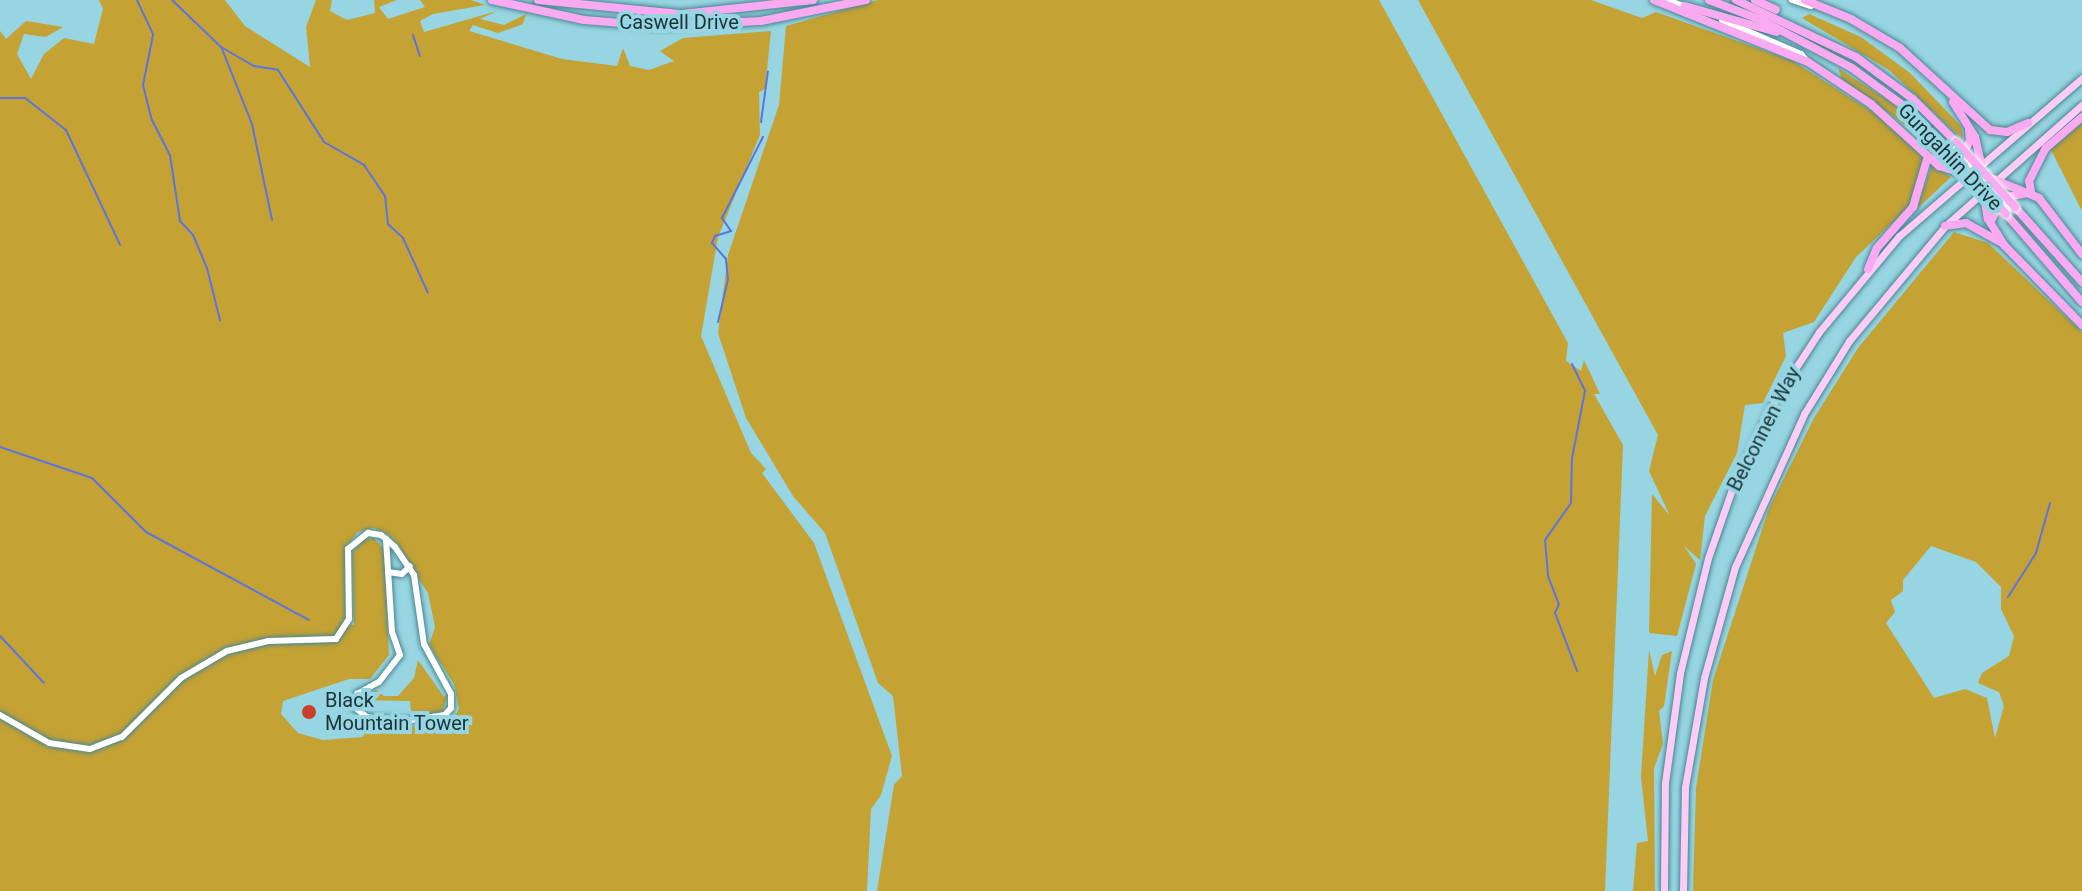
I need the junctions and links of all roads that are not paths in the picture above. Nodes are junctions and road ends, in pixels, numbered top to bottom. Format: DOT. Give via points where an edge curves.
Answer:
graph roads {
  1 [pos="492,0"];
  2 [pos="538,0"];
  3 [pos="813,0"];
  4 [pos="866,0"];
  5 [pos="1654,0"];
  6 [pos="1668,0"];
  7 [pos="1709,0"];
  8 [pos="1736,0"];
  9 [pos="1755,0"];
  10 [pos="1792,0"];
  11 [pos="1805,0"];
  12 [pos="1829,9"];
  13 [pos="1801,40"];
  14 [pos="1835,44"];
  15 [pos="1808,62"];
  16 [pos="2082,78"];
  17 [pos="1949,95"];
  18 [pos="2082,105"];
  19 [pos="2082,117"];
  20 [pos="1966,121"];
  21 [pos="2028,123"];
  22 [pos="1929,156"];
  23 [pos="1981,163"];
  24 [pos="1968,175"];
  25 [pos="1982,177"];
  26 [pos="1993,179"];
  27 [pos="1983,189"];
  28 [pos="2033,194"];
  29 [pos="1991,225"];
  30 [pos="1945,226"];
  31 [pos="2004,245"];
  32 [pos="2082,254"];
  33 [pos="1868,269"];
  34 [pos="2082,282"];
  35 [pos="2082,302"];
  36 [pos="2082,325"];
  37 [pos="386,539"];
  38 [pos="408,564"];
  39 [pos="388,569"];
  40 [pos="0,715"];
  41 [pos="1664,891"];
  42 [pos="1683,891"];
  1 -- 4 [label="highway, Caswell Drive" via="584,20 660,26 761,21"];
  2 -- 3 [label="highway, Caswell Drive" via="657,14 737,11"];
  5 -- 15 [label="highway"];
  6 -- 13 [label="highway"];
  6 -- 15 [label="street" via="1764,36"];
  7 -- 13 [label="highway, Gungahlin Drive"];
  8 -- 14 [label="highway, Gungahlin Drive"];
  9 -- 14 [label="highway"];
  10 -- 12 [label="street"];
  11 -- 12 [label="highway"];
  12 -- 17 [label="highway" via="1900,48"];
  13 -- 35 [label="highway, Gungahlin Drive, bridge" via="1875,83 1948,149"];
  14 -- 34 [label="highway, Gungahlin Drive, bridge" via="1902,90 1956,142"];
  15 -- 22 [label="highway" via="1871,104"];
  16 -- 21 [label="main road, Belconnen Way"];
  17 -- 20 [label="highway"];
  17 -- 21 [label="highway" via="1992,131 2009,132"];
  18 -- 26 [label="main road, Belconnen Way"];
  19 -- 28 [label="highway" via="2044,152 2029,181"];
  20 -- 22 [label="highway" via="1971,139 1964,153 1951,161"];
  20 -- 23 [label="highway"];
  21 -- 23 [label="main road, Belconnen Way"];
  22 -- 24 [label="highway" via="1944,169"];
  22 -- 33 [label="highway" via="1913,207 1877,248"];
  23 -- 24 [label="main road, Belconnen Way"];
  23 -- 25 [label="main road"];
  24 -- 25 [label="main road"];
  24 -- 33 [label="main road, Belconnen Way"];
  25 -- 26 [label="main road"];
  25 -- 27 [label="main road"];
  26 -- 27 [label="main road, Belconnen Way"];
  26 -- 28 [label="highway"];
  27 -- 29 [label="highway"];
  27 -- 30 [label="main road, Belconnen Way"];
  28 -- 29 [label="highway" via="2002,198 1994,207"];
  28 -- 32 [label="highway"];
  29 -- 31 [label="highway"];
  30 -- 31 [label="highway" via="1966,223"];
  30 -- 42 [label="main road, Belconnen Way" via="1849,341 1804,414 1735,567 1704,678 1685,787"];
  31 -- 36 [label="highway"];
  33 -- 41 [label="main road, Belconnen Way" via="1776,398 1731,492 1708,558 1680,673 1667,768"];
  37 -- 38 [label="street"];
  37 -- 39 [label="street"];
  37 -- 40 [label="street" via="368,533 348,549 349,619 336,639 268,641 213,657 181,678 132,729 110,743 61,747"];
  38 -- 39 [label="street"];
  38 -- 39 [label="street" via="402,574"];
  38 -- 39 [label="street" via="424,644 452,701 448,712 429,720 367,717 353,706 357,694 379,682 399,659"];
}
